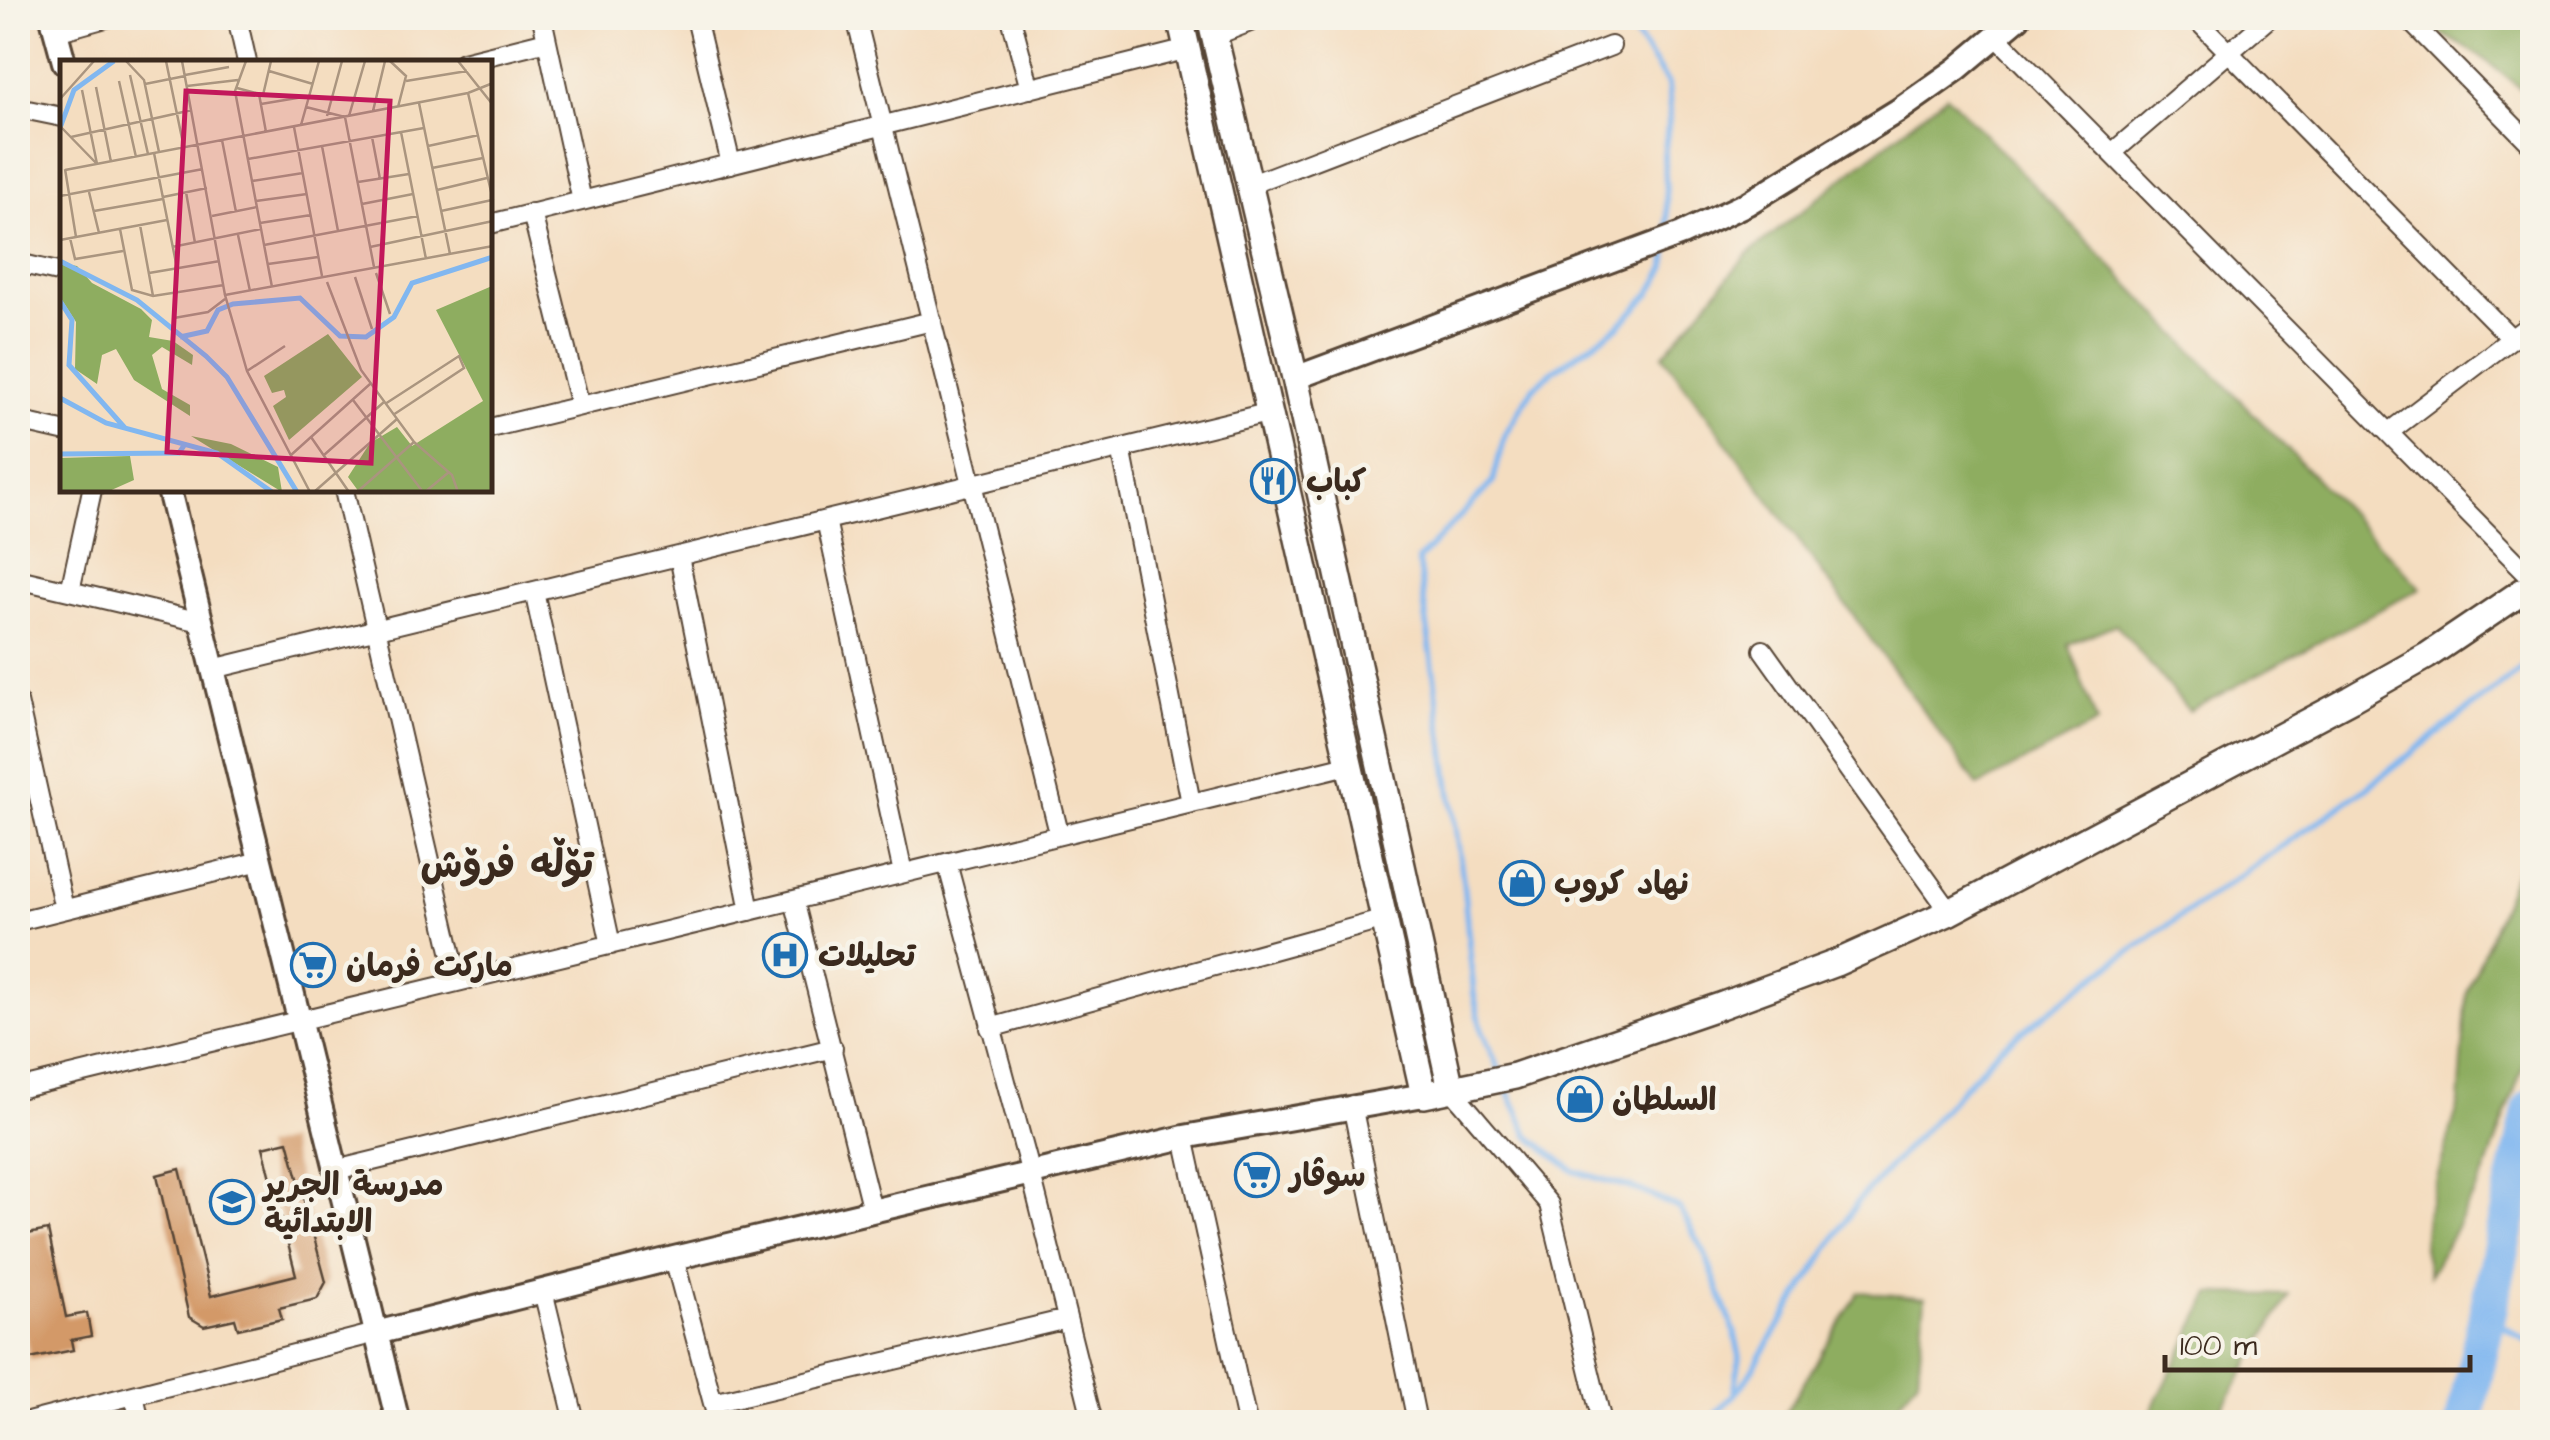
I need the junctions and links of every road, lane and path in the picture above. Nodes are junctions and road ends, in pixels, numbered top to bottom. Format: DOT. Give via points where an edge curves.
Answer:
graph roads {
  1 [pos="106,18"];
  2 [pos="238,18"];
  3 [pos="542,18"];
  4 [pos="696,18"];
  5 [pos="856,18"];
  6 [pos="1012,18"];
  7 [pos="1180,18"];
  8 [pos="1260,18"];
  9 [pos="2018,18"];
  10 [pos="2195,18"];
  11 [pos="2269,18"];
  12 [pos="2406,18"];
  13 [pos="54,24"];
  14 [pos="1212,27"];
  15 [pos="1996,36"];
  16 [pos="547,41"];
  17 [pos="1612,46"];
  18 [pos="1188,50"];
  19 [pos="2229,52"];
  20 [pos="63,60"];
  21 [pos="248,60"];
  22 [pos="471,60"];
  23 [pos="1030,89"];
  24 [pos="18,108"];
  25 [pos="60,117"];
  26 [pos="883,126"];
  27 [pos="2532,146"];
  28 [pos="2112,152"];
  29 [pos="731,164"];
  30 [pos="1250,185"];
  31 [pos="582,201"];
  32 [pos="532,213"];
  33 [pos="492,223"];
  34 [pos="18,263"];
  35 [pos="60,273"];
  36 [pos="932,321"];
  37 [pos="2532,323"];
  38 [pos="2512,339"];
  39 [pos="1295,378"];
  40 [pos="580,406"];
  41 [pos="1271,412"];
  42 [pos="18,421"];
  43 [pos="492,428"];
  44 [pos="60,431"];
  45 [pos="2388,432"];
  46 [pos="1121,448"];
  47 [pos="972,484"];
  48 [pos="92,492"];
  49 [pos="169,492"];
  50 [pos="344,492"];
  51 [pos="826,520"];
  52 [pos="680,556"];
  53 [pos="2532,578"];
  54 [pos="18,579"];
  55 [pos="2532,586"];
  56 [pos="534,591"];
  57 [pos="70,592"];
  58 [pos="201,622"];
  59 [pos="375,629"];
  60 [pos="1762,650"];
  61 [pos="213,669"];
  62 [pos="18,702"];
  63 [pos="1352,764"];
  64 [pos="1191,803"];
  65 [pos="1059,833"];
  66 [pos="260,861"];
  67 [pos="947,863"];
  68 [pos="903,874"];
  69 [pos="794,900"];
  70 [pos="64,909"];
  71 [pos="750,911"];
  72 [pos="1950,912"];
  73 [pos="18,921"];
  74 [pos="1388,932"];
  75 [pos="1418,938"];
  76 [pos="610,944"];
  77 [pos="458,982"];
  78 [pos="299,1020"];
  79 [pos="990,1028"];
  80 [pos="832,1048"];
  81 [pos="18,1089"];
  82 [pos="1451,1089"];
  83 [pos="1424,1094"];
  84 [pos="1352,1105"];
  85 [pos="1184,1138"];
  86 [pos="336,1170"];
  87 [pos="1031,1174"];
  88 [pos="872,1210"];
  89 [pos="674,1258"];
  90 [pos="543,1291"];
  91 [pos="1068,1319"];
  92 [pos="376,1333"];
  93 [pos="134,1395"];
  94 [pos="713,1403"];
  95 [pos="28,1422"];
  96 [pos="140,1422"];
  97 [pos="398,1422"];
  98 [pos="576,1422"];
  99 [pos="718,1422"];
  100 [pos="1094,1422"];
  101 [pos="1248,1422"];
  102 [pos="1417,1422"];
  103 [pos="1602,1422"];
  1 -- 13 [label="street"];
  2 -- 21 [label="street"];
  3 -- 16 [label="street"];
  4 -- 29 [label="street"];
  5 -- 26 [label="street"];
  6 -- 23 [label="street"];
  7 -- 18 [label="main road"];
  8 -- 14 [label="street"];
  9 -- 15 [label="street"];
  10 -- 19 [label="street"];
  11 -- 19 [label="street"];
  12 -- 27 [label="street"];
  13 -- 20 [label="street"];
  14 -- 30 [label="main road"];
  15 -- 28 [label="street"];
  15 -- 39 [label="street" via="1899,110 1748,203 1644,249"];
  16 -- 22 [label="street"];
  16 -- 31 [label="street"];
  17 -- 30 [label="street"];
  18 -- 23 [label="street"];
  18 -- 41 [label="main road"];
  19 -- 28 [label="street"];
  19 -- 38 [label="street"];
  23 -- 26 [label="street"];
  24 -- 25 [label="street"];
  26 -- 29 [label="street"];
  26 -- 36 [label="street"];
  28 -- 45 [label="street"];
  29 -- 31 [label="street"];
  30 -- 39 [label="main road"];
  31 -- 32 [label="street"];
  32 -- 33 [label="street"];
  32 -- 40 [label="street"];
  34 -- 35 [label="street"];
  36 -- 40 [label="street"];
  36 -- 47 [label="street"];
  37 -- 38 [label="street"];
  38 -- 45 [label="street"];
  39 -- 75 [label="main road"];
  40 -- 43 [label="street"];
  41 -- 46 [label="street"];
  41 -- 63 [label="main road"];
  42 -- 44 [label="street"];
  45 -- 53 [label="street"];
  46 -- 47 [label="street"];
  46 -- 64 [label="street"];
  47 -- 51 [label="street"];
  47 -- 65 [label="street"];
  48 -- 57 [label="street"];
  49 -- 58 [label="street"];
  50 -- 59 [label="street"];
  51 -- 52 [label="street"];
  51 -- 68 [label="street"];
  52 -- 56 [label="street"];
  52 -- 71 [label="street"];
  54 -- 57 [label="street"];
  55 -- 72 [label="main road" via="2351,699"];
  56 -- 59 [label="street"];
  56 -- 76 [label="street"];
  57 -- 58 [label="street"];
  58 -- 61 [label="street"];
  59 -- 61 [label="street"];
  59 -- 77 [label="street"];
  60 -- 72 [label="street"];
  61 -- 66 [label="street"];
  62 -- 70 [label="street"];
  63 -- 64 [label="street"];
  63 -- 74 [label="main road"];
  64 -- 65 [label="street"];
  65 -- 67 [label="street"];
  66 -- 70 [label="street"];
  66 -- 78 [label="street"];
  67 -- 68 [label="street"];
  67 -- 79 [label="street"];
  68 -- 69 [label="street"];
  69 -- 71 [label="street"];
  69 -- 80 [label="street"];
  70 -- 73 [label="street"];
  71 -- 76 [label="street"];
  72 -- 82 [label="main road" via="1778,986 1502,1080"];
  74 -- 75 [label="main road"];
  74 -- 79 [label="street"];
  74 -- 83 [label="main road"];
  75 -- 82 [label="main road"];
  76 -- 77 [label="street"];
  77 -- 78 [label="street"];
  78 -- 81 [label="street"];
  78 -- 86 [label="street"];
  79 -- 87 [label="street"];
  80 -- 86 [label="street"];
  80 -- 88 [label="street"];
  82 -- 83 [label="main road"];
  82 -- 103 [label="street" via="1549,1204"];
  83 -- 84 [label="street"];
  84 -- 85 [label="street"];
  84 -- 102 [label="street"];
  85 -- 87 [label="street"];
  85 -- 101 [label="street"];
  86 -- 92 [label="street"];
  87 -- 88 [label="street"];
  87 -- 91 [label="street"];
  88 -- 89 [label="street"];
  89 -- 90 [label="street"];
  89 -- 94 [label="street"];
  90 -- 92 [label="street"];
  90 -- 98 [label="street"];
  91 -- 94 [label="street"];
  91 -- 100 [label="street"];
  92 -- 93 [label="street"];
  92 -- 97 [label="street"];
  93 -- 95 [label="street"];
  93 -- 96 [label="street"];
  94 -- 99 [label="street"];
}
